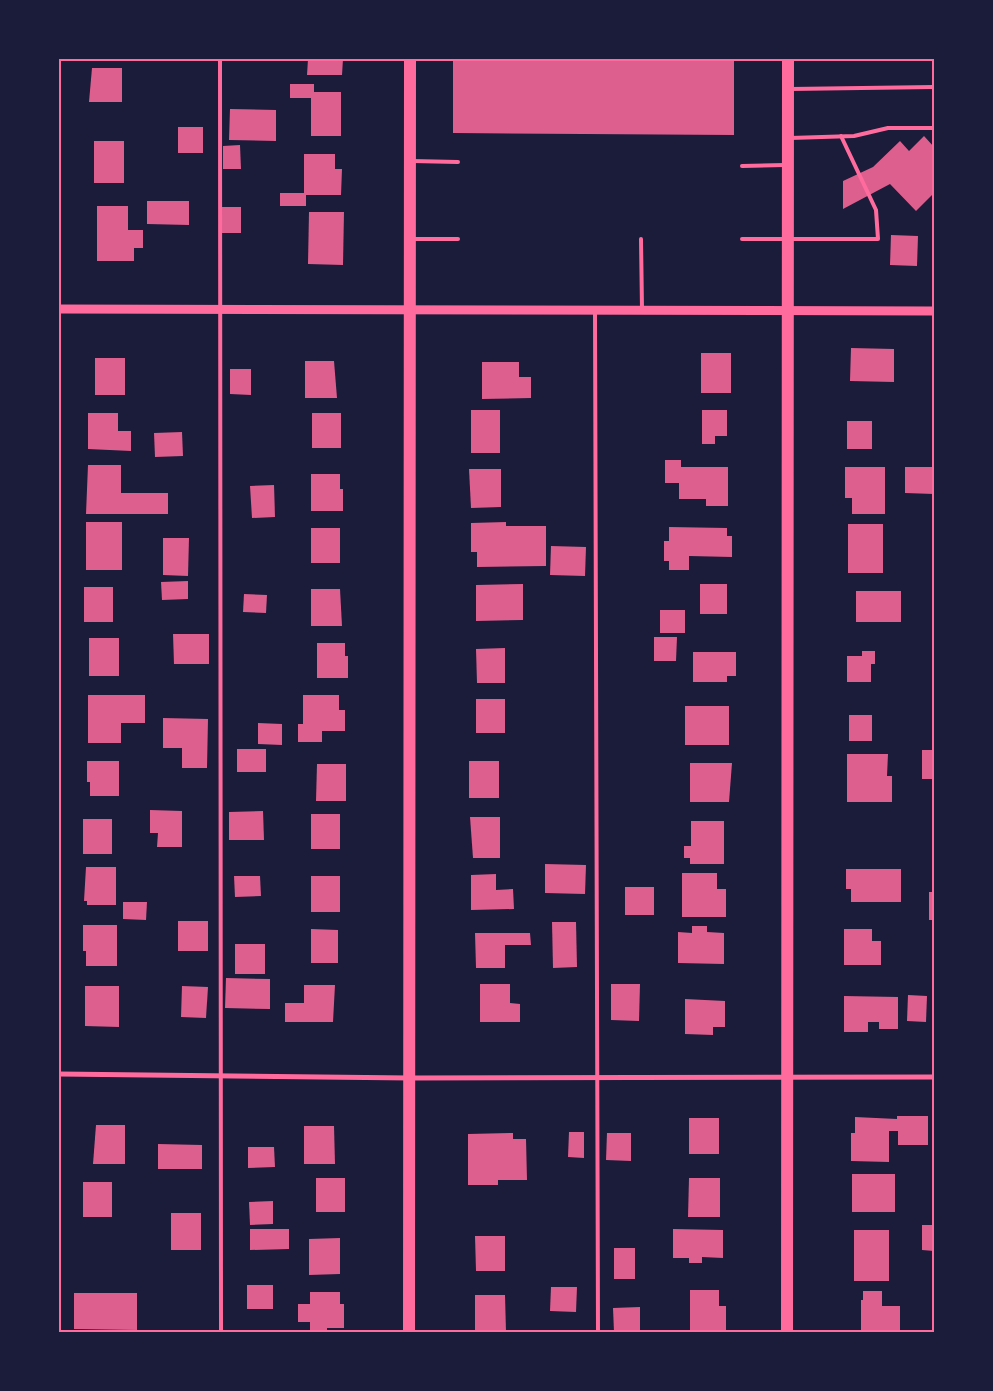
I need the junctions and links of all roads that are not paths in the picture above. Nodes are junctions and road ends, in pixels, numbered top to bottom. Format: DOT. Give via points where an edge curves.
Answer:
graph roads {
  1 [pos="220,59"];
  2 [pos="410,59"];
  3 [pos="788,59"];
  4 [pos="934,88"];
  5 [pos="788,89"];
  6 [pos="934,128"];
  7 [pos="841,136"];
  8 [pos="787,138"];
  9 [pos="410,161"];
  10 [pos="458,162"];
  11 [pos="787,165"];
  12 [pos="742,166"];
  13 [pos="410,239"];
  14 [pos="458,239"];
  15 [pos="641,239"];
  16 [pos="742,239"];
  17 [pos="787,239"];
  18 [pos="59,310"];
  19 [pos="221,310"];
  20 [pos="787,310"];
  21 [pos="410,311"];
  22 [pos="642,311"];
  23 [pos="934,311"];
  24 [pos="596,312"];
  25 [pos="59,1074"];
  26 [pos="221,1076"];
  27 [pos="788,1077"];
  28 [pos="934,1077"];
  29 [pos="410,1078"];
  30 [pos="598,1078"];
  31 [pos="221,1332"];
  32 [pos="409,1332"];
  33 [pos="598,1332"];
  34 [pos="787,1332"];
  1 -- 19 [label="lane"];
  2 -- 9 [label="main road"];
  3 -- 5 [label="main road"];
  4 -- 5 [label="lane"];
  5 -- 8 [label="main road"];
  6 -- 7 [label="lane" via="888,128"];
  7 -- 8 [label="lane"];
  7 -- 17 [label="lane" via="876,210 878,239"];
  8 -- 11 [label="main road"];
  9 -- 10 [label="lane"];
  9 -- 13 [label="main road"];
  11 -- 12 [label="lane"];
  11 -- 17 [label="main road"];
  13 -- 14 [label="lane"];
  13 -- 21 [label="main road"];
  15 -- 22 [label="lane"];
  16 -- 17 [label="lane"];
  17 -- 20 [label="main road"];
  18 -- 19 [label="street"];
  19 -- 21 [label="street"];
  19 -- 26 [label="lane"];
  20 -- 22 [label="street"];
  20 -- 23 [label="street"];
  20 -- 27 [label="main road"];
  21 -- 24 [label="street"];
  21 -- 29 [label="main road"];
  22 -- 24 [label="street"];
  24 -- 30 [label="lane"];
  25 -- 26 [label="street"];
  26 -- 29 [label="street"];
  26 -- 31 [label="lane"];
  27 -- 28 [label="street"];
  27 -- 30 [label="street"];
  27 -- 34 [label="main road"];
  29 -- 30 [label="street"];
  29 -- 32 [label="main road"];
  30 -- 33 [label="lane"];
}
